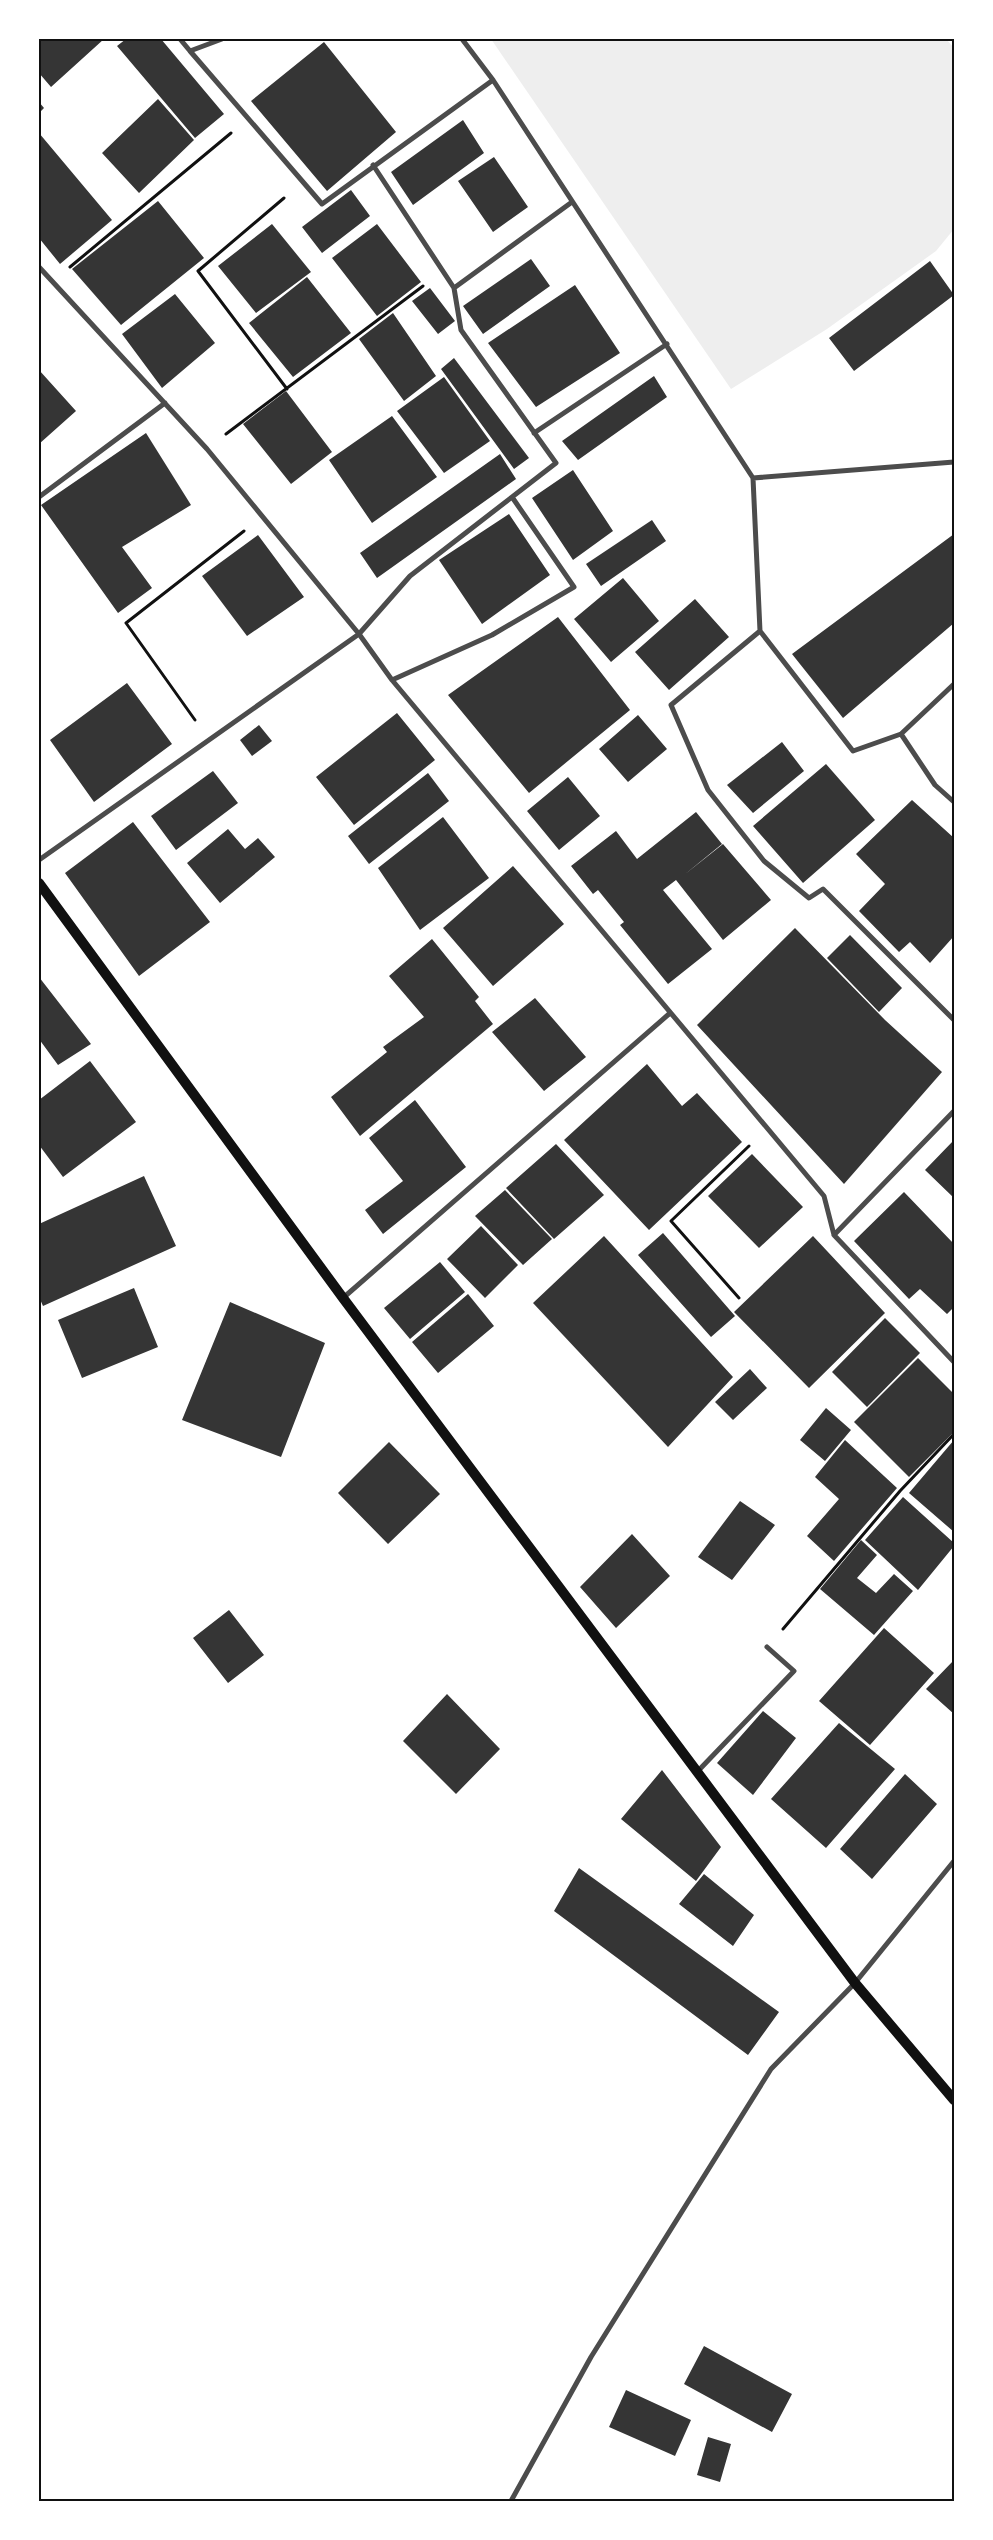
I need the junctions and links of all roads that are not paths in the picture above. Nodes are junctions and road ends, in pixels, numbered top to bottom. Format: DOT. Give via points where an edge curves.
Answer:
graph roads {
  1 [pos="180,39"];
  2 [pos="222,39"];
  3 [pos="462,39"];
  4 [pos="190,51"];
  5 [pos="493,80"];
  6 [pos="373,165"];
  7 [pos="572,202"];
  8 [pos="39,267"];
  9 [pos="454,288"];
  10 [pos="667,344"];
  11 [pos="164,402"];
  12 [pos="534,433"];
  13 [pos="954,462"];
  14 [pos="754,478"];
  15 [pos="39,497"];
  16 [pos="512,497"];
  17 [pos="760,631"];
  18 [pos="359,634"];
  19 [pos="392,680"];
  20 [pos="954,684"];
  21 [pos="901,734"];
  22 [pos="954,802"];
  23 [pos="39,860"];
  24 [pos="39,883"];
  25 [pos="670,1014"];
  26 [pos="954,1020"];
  27 [pos="954,1111"];
  28 [pos="834,1235"];
  29 [pos="343,1298"];
  30 [pos="954,1362"];
  31 [pos="767,1647"];
  32 [pos="698,1771"];
  33 [pos="954,1861"];
  34 [pos="855,1983"];
  35 [pos="954,2100"];
  36 [pos="511,2501"];
  1 -- 4 [label="street"];
  2 -- 4 [label="street"];
  3 -- 5 [label="street"];
  4 -- 6 [label="street" via="322,204"];
  5 -- 6 [label="street"];
  5 -- 7 [label="street"];
  6 -- 9 [label="street"];
  7 -- 9 [label="street"];
  7 -- 10 [label="street"];
  8 -- 11 [label="street"];
  9 -- 12 [label="street" via="461,330"];
  10 -- 12 [label="street"];
  10 -- 14 [label="street"];
  11 -- 15 [label="street"];
  11 -- 18 [label="street" via="207,449"];
  12 -- 16 [label="street" via="556,463"];
  13 -- 14 [label="street"];
  14 -- 17 [label="street"];
  16 -- 18 [label="street" via="410,576"];
  16 -- 19 [label="street" via="574,587 492,635"];
  17 -- 21 [label="street" via="853,751"];
  17 -- 26 [label="street" via="671,705 708,790 764,861 809,898 823,889"];
  18 -- 19 [label="street"];
  18 -- 23 [label="street"];
  19 -- 25 [label="street"];
  20 -- 21 [label="street"];
  21 -- 22 [label="street" via="935,785"];
  24 -- 29 [label="main road"];
  25 -- 28 [label="street" via="824,1196"];
  25 -- 29 [label="street"];
  27 -- 28 [label="street"];
  28 -- 30 [label="street"];
  29 -- 32 [label="main road"];
  31 -- 32 [label="street" via="794,1671"];
  32 -- 34 [label="main road"];
  33 -- 34 [label="street"];
  34 -- 35 [label="main road"];
  34 -- 36 [label="street" via="771,2070 591,2358"];
}
